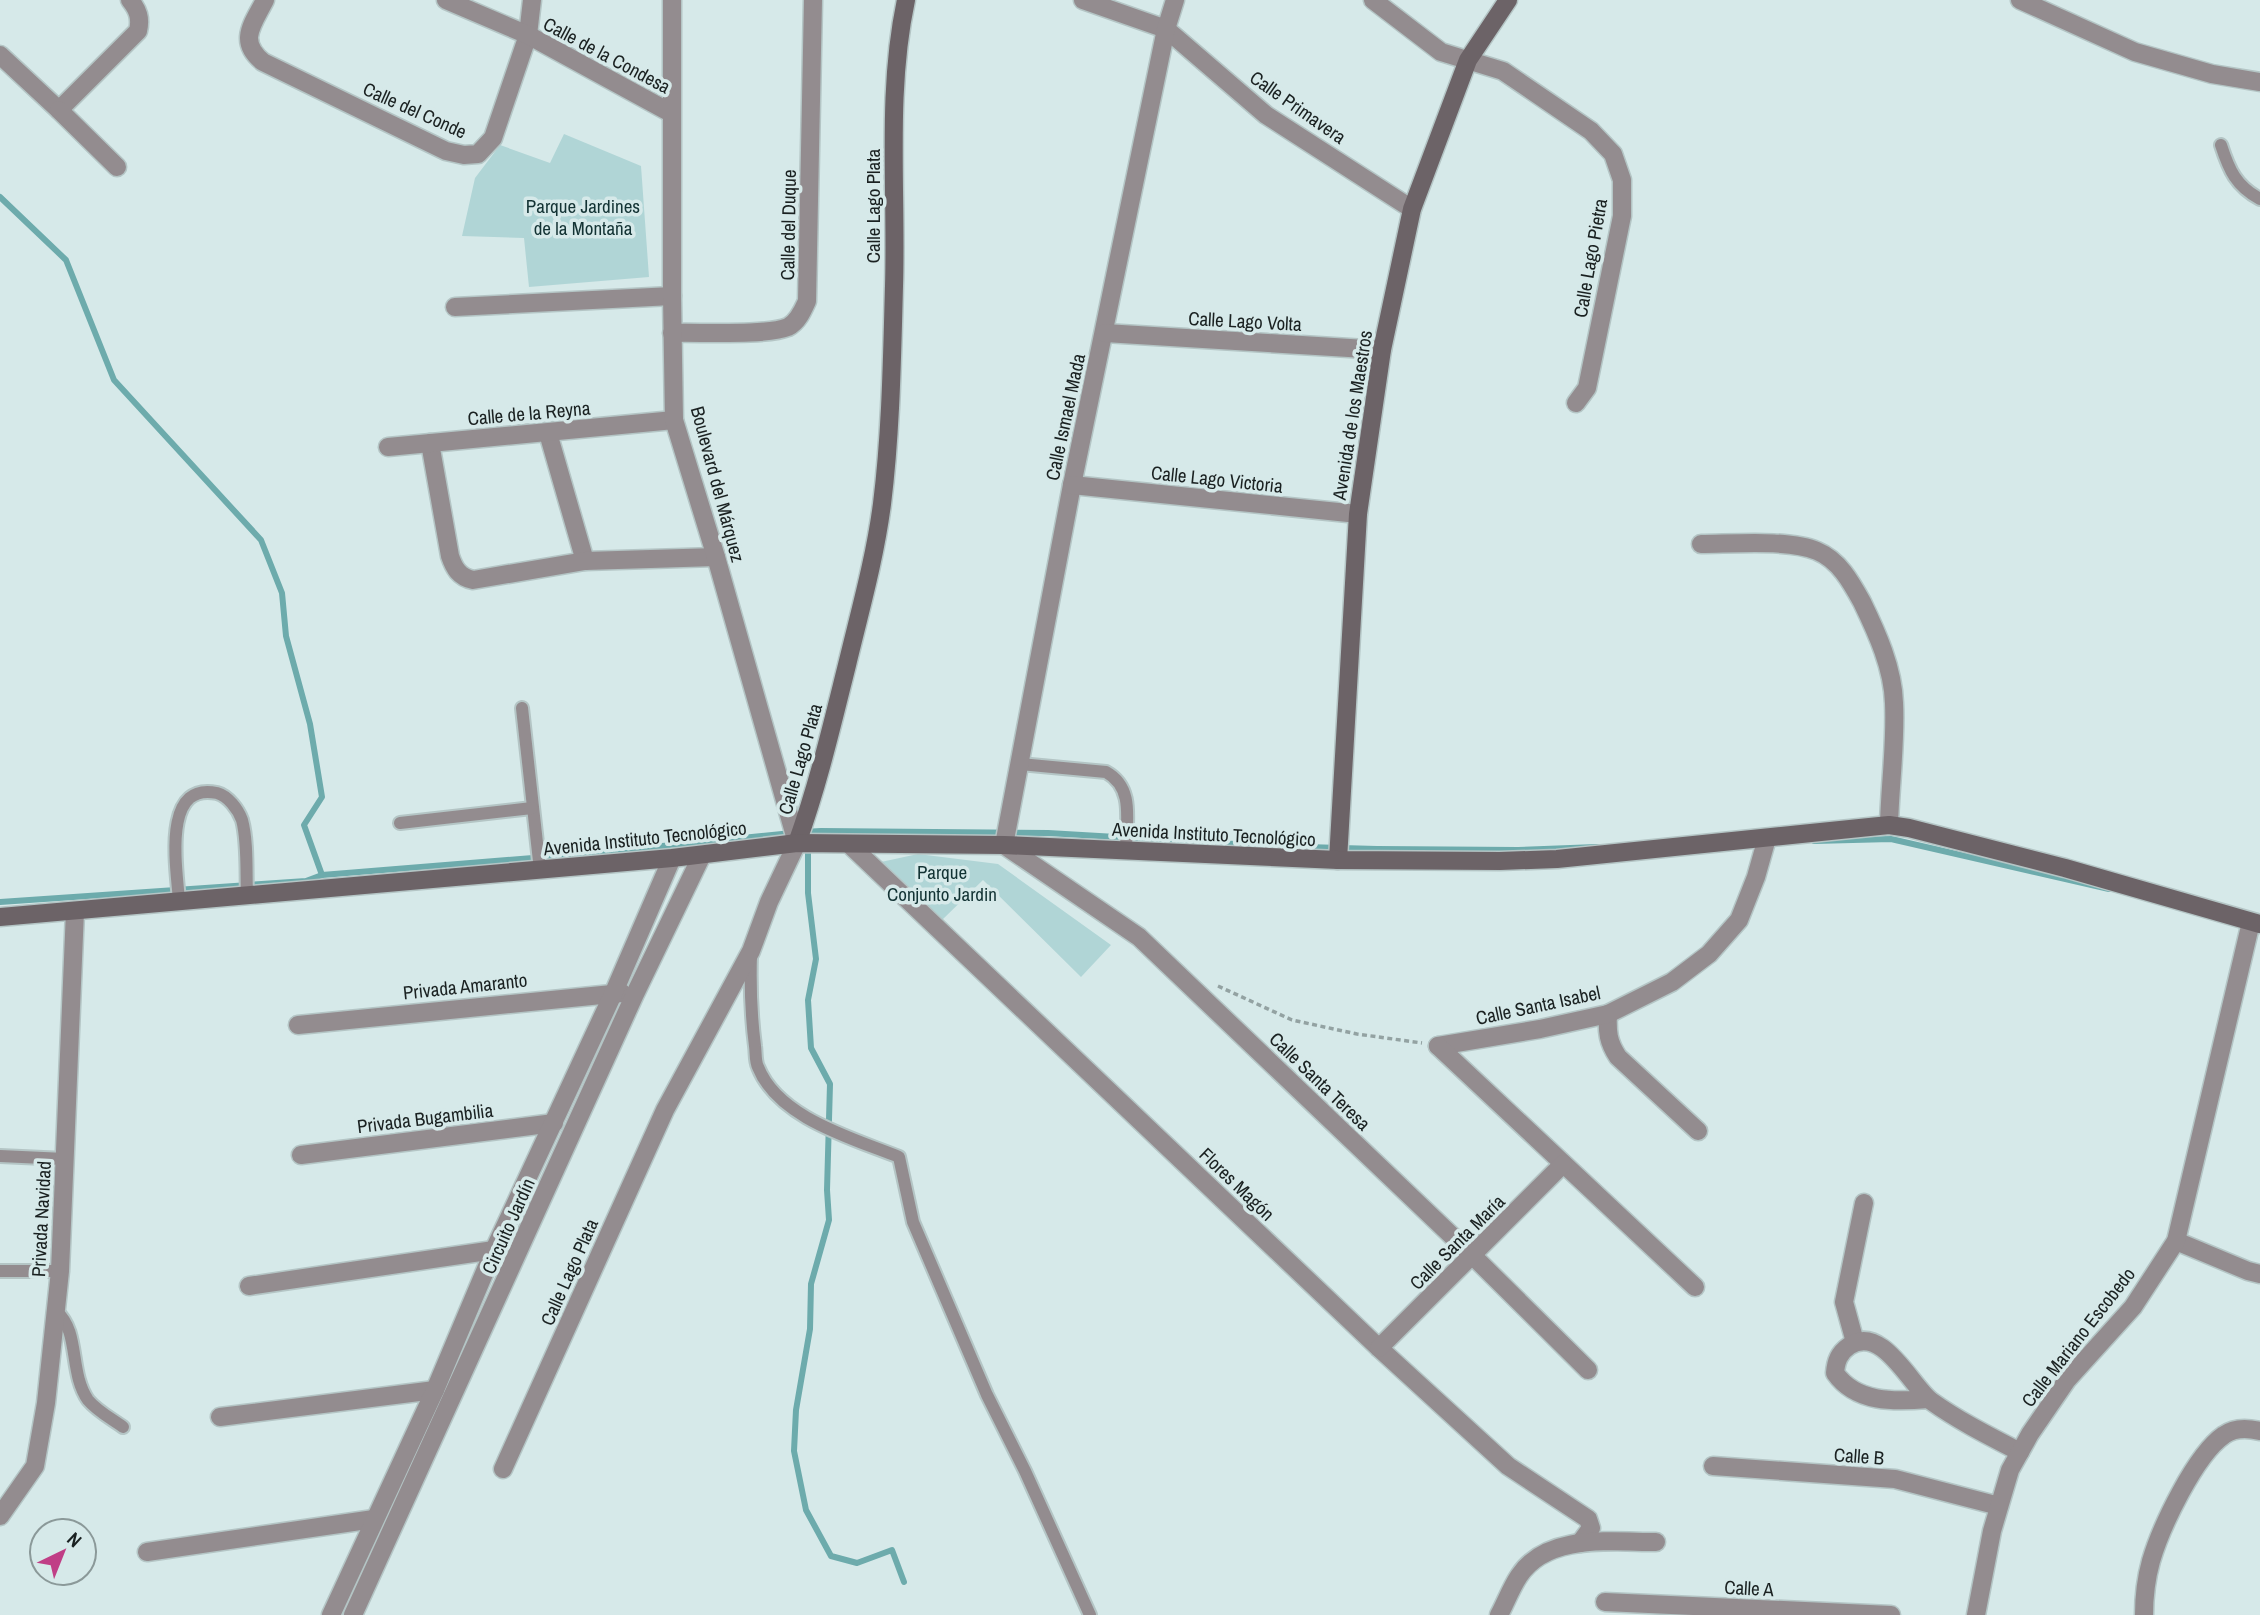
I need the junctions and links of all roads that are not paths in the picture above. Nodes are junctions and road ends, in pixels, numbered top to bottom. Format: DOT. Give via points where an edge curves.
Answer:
graph roads {
  1 [pos="130,0"];
  2 [pos="265,0"];
  3 [pos="446,0"];
  4 [pos="532,0"];
  5 [pos="673,0"];
  6 [pos="813,0"];
  7 [pos="906,0"];
  8 [pos="1083,0"];
  9 [pos="1175,0"];
  10 [pos="1373,0"];
  11 [pos="1508,0"];
  12 [pos="2020,0"];
  13 [pos="1166,29"];
  14 [pos="528,36"];
  15 [pos="0,55"];
  16 [pos="1468,60"];
  17 [pos="2260,82"];
  18 [pos="59,110"];
  19 [pos="671,113"];
  20 [pos="2221,145"];
  21 [pos="117,167"];
  22 [pos="2260,198"];
  23 [pos="1412,209"];
  24 [pos="672,296"];
  25 [pos="455,307"];
  26 [pos="672,332"];
  27 [pos="1105,333"];
  28 [pos="1382,350"];
  29 [pos="1576,403"];
  30 [pos="674,420"];
  31 [pos="548,433"];
  32 [pos="430,443"];
  33 [pos="388,447"];
  34 [pos="1072,485"];
  35 [pos="1358,514"];
  36 [pos="1700,544"];
  37 [pos="716,557"];
  38 [pos="585,561"];
  39 [pos="522,708"];
  40 [pos="1020,764"];
  41 [pos="532,808"];
  42 [pos="400,823"];
  43 [pos="1889,825"];
  44 [pos="1767,838"];
  45 [pos="797,843"];
  46 [pos="849,844"];
  47 [pos="1004,845"];
  48 [pos="1126,851"];
  49 [pos="702,855"];
  50 [pos="672,858"];
  51 [pos="1338,860"];
  52 [pos="540,870"];
  53 [pos="247,896"];
  54 [pos="179,901"];
  55 [pos="75,911"];
  56 [pos="0,917"];
  57 [pos="2256,923"];
  58 [pos="751,951"];
  59 [pos="614,992"];
  60 [pos="635,994"];
  61 [pos="1608,1014"];
  62 [pos="298,1025"];
  63 [pos="554,1123"];
  64 [pos="1698,1131"];
  65 [pos="301,1155"];
  66 [pos="0,1156"];
  67 [pos="65,1159"];
  68 [pos="1563,1164"];
  69 [pos="1864,1203"];
  70 [pos="2176,1241"];
  71 [pos="494,1250"];
  72 [pos="1473,1256"];
  73 [pos="0,1271"];
  74 [pos="60,1272"];
  75 [pos="2260,1274"];
  76 [pos="249,1286"];
  77 [pos="1695,1287"];
  78 [pos="57,1312"];
  79 [pos="1855,1342"];
  80 [pos="1379,1348"];
  81 [pos="1588,1370"];
  82 [pos="435,1390"];
  83 [pos="1928,1399"];
  84 [pos="220,1417"];
  85 [pos="123,1427"];
  86 [pos="2260,1431"];
  87 [pos="2020,1452"];
  88 [pos="1713,1466"];
  89 [pos="503,1469"];
  90 [pos="1999,1506"];
  91 [pos="0,1516"];
  92 [pos="374,1519"];
  93 [pos="1656,1542"];
  94 [pos="1580,1543"];
  95 [pos="147,1552"];
  96 [pos="1605,1602"];
  97 [pos="331,1615"];
  98 [pos="353,1615"];
  99 [pos="1090,1615"];
  100 [pos="1499,1615"];
  101 [pos="1891,1615"];
  102 [pos="1976,1615"];
  103 [pos="2144,1615"];
  1 -- 18 [label="street" via="137,9 138,31"];
  2 -- 14 [label="street, Calle del Conde" via="248,41 263,62 446,151 471,155 493,138"];
  3 -- 14 [label="street, Calle de la Condesa"];
  4 -- 14 [label="street, Calle del Conde"];
  5 -- 19 [label="street, Boulevard del Márquez"];
  6 -- 26 [label="street, Calle del Duque" via="807,301 790,326 773,331"];
  7 -- 45 [label="street, Calle Lago Plata" via="894,117 894,284 882,503 869,577 819,777"];
  8 -- 13 [label="street"];
  9 -- 13 [label="street, Calle Ismael Mada"];
  10 -- 16 [label="street, Calle Lago Pietra" via="1441,52"];
  11 -- 16 [label="street, Avenida de los Maestros"];
  12 -- 17 [label="street" via="2135,52"];
  13 -- 23 [label="street, Calle Primavera" via="1266,115"];
  13 -- 27 [label="street, Calle Ismael Mada"];
  14 -- 19 [label="street, Calle de la Condesa"];
  15 -- 18 [label="street"];
  16 -- 23 [label="street, Avenida de los Maestros"];
  16 -- 29 [label="street, Calle Lago Pietra" via="1503,71 1591,131 1613,154 1622,180 1622,216 1590,374"];
  18 -- 21 [label="street"];
  19 -- 24 [label="street, Boulevard del Márquez"];
  20 -- 22 [label="lane" via="2228,167 2245,191"];
  23 -- 28 [label="street, Avenida de los Maestros"];
  24 -- 25 [label="street"];
  24 -- 26 [label="street, Boulevard del Márquez"];
  26 -- 30 [label="street, Boulevard del Márquez"];
  27 -- 28 [label="street, Calle Lago Volta"];
  27 -- 34 [label="street, Calle Ismael Mada"];
  28 -- 35 [label="street, Avenida de los Maestros"];
  30 -- 31 [label="street, Calle de la Reyna"];
  30 -- 37 [label="street, Boulevard del Márquez"];
  31 -- 32 [label="street, Calle de la Reyna"];
  31 -- 38 [label="street"];
  32 -- 33 [label="street, Calle de la Reyna"];
  32 -- 38 [label="street" via="453,566 460,575 472,580"];
  34 -- 35 [label="street, Calle Lago Victoria"];
  34 -- 40 [label="street, Calle Ismael Mada"];
  35 -- 51 [label="street, Avenida de los Maestros"];
  36 -- 43 [label="street" via="1816,550 1835,562 1853,585 1873,624 1894,702"];
  37 -- 38 [label="street"];
  37 -- 45 [label="street, Boulevard del Márquez"];
  39 -- 41 [label="lane"];
  40 -- 47 [label="street, Calle Ismael Mada"];
  40 -- 48 [label="lane" via="1106,772 1117,778 1124,788"];
  41 -- 42 [label="lane"];
  41 -- 52 [label="lane"];
  43 -- 44 [label="street, Avenida Instituto Tecnológico"];
  43 -- 57 [label="street, Avenida Instituto Tecnológico" via="2065,868"];
  44 -- 51 [label="street, Avenida Instituto Tecnológico" via="1556,859"];
  44 -- 61 [label="street, Calle Santa Isabel" via="1739,920 1709,954 1672,982"];
  45 -- 46 [label="street, Avenida Instituto Tecnológico"];
  45 -- 49 [label="street, Avenida Instituto Tecnológico"];
  45 -- 58 [label="street, Calle Lago Plata"];
  46 -- 47 [label="street, Avenida Instituto Tecnológico"];
  46 -- 80 [label="street, Flores Magón"];
  47 -- 48 [label="street, Avenida Instituto Tecnológico"];
  47 -- 72 [label="street, Calle Santa Teresa" via="1139,937"];
  48 -- 51 [label="street, Avenida Instituto Tecnológico"];
  49 -- 50 [label="street, Avenida Instituto Tecnológico"];
  49 -- 60 [label="street, Circuito Jardín"];
  50 -- 52 [label="street, Avenida Instituto Tecnológico"];
  50 -- 59 [label="street, Circuito Jardín"];
  52 -- 53 [label="street, Avenida Instituto Tecnológico"];
  53 -- 54 [label="street, Avenida Instituto Tecnológico"];
  53 -- 54 [label="lane" via="242,820 223,795 209,792 197,793 181,809 175,832"];
  54 -- 55 [label="street, Avenida Instituto Tecnológico"];
  55 -- 56 [label="street, Avenida Instituto Tecnológico"];
  55 -- 67 [label="street, Privada Navidad"];
  57 -- 70 [label="street, Calle Mariano Escobedo"];
  58 -- 89 [label="street, Calle Lago Plata" via="665,1110"];
  58 -- 99 [label="lane" via="757,1066 774,1093 794,1110 899,1157 913,1222 987,1395"];
  59 -- 60 [label="street, Privada Amaranto"];
  59 -- 62 [label="street, Privada Amaranto"];
  59 -- 63 [label="street, Circuito Jardín"];
  60 -- 98 [label="street, Circuito Jardín"];
  61 -- 64 [label="street" via="1607,1034 1618,1057"];
  61 -- 68 [label="street, Calle Santa Isabel" via="1438,1046"];
  63 -- 65 [label="street, Privada Bugambilia"];
  63 -- 71 [label="street, Circuito Jardín"];
  66 -- 67 [label="lane"];
  67 -- 74 [label="street, Privada Navidad"];
  68 -- 72 [label="street, Calle Santa María"];
  68 -- 77 [label="street"];
  69 -- 79 [label="street" via="1844,1302"];
  70 -- 75 [label="street"];
  70 -- 87 [label="street, Calle Mariano Escobedo" via="2133,1307 2067,1380"];
  71 -- 76 [label="street"];
  71 -- 82 [label="street, Circuito Jardín"];
  72 -- 80 [label="street, Calle Santa María"];
  72 -- 81 [label="street, Calle Santa Teresa"];
  73 -- 74 [label="lane"];
  74 -- 78 [label="street, Privada Navidad"];
  78 -- 85 [label="lane" via="65,1319 76,1372 89,1401"];
  78 -- 91 [label="street, Privada Navidad" via="35,1466"];
  79 -- 83 [label="street" via="1867,1341 1898,1361"];
  79 -- 83 [label="street" via="1836,1360 1835,1373 1843,1385 1866,1397"];
  80 -- 94 [label="street, Flores Magón" via="1508,1466 1588,1519 1591,1528"];
  82 -- 84 [label="street"];
  82 -- 92 [label="street, Circuito Jardín"];
  83 -- 87 [label="street"];
  86 -- 103 [label="street" via="2246,1427 2225,1434 2202,1455 2152,1560"];
  87 -- 90 [label="street, Calle Mariano Escobedo"];
  88 -- 90 [label="street, Calle B" via="1895,1479"];
  90 -- 102 [label="street, Calle Mariano Escobedo"];
  92 -- 95 [label="street"];
  92 -- 97 [label="street, Circuito Jardín"];
  93 -- 94 [label="street"];
  94 -- 100 [label="street" via="1546,1552 1520,1574"];
  96 -- 101 [label="street, Calle A"];
}
